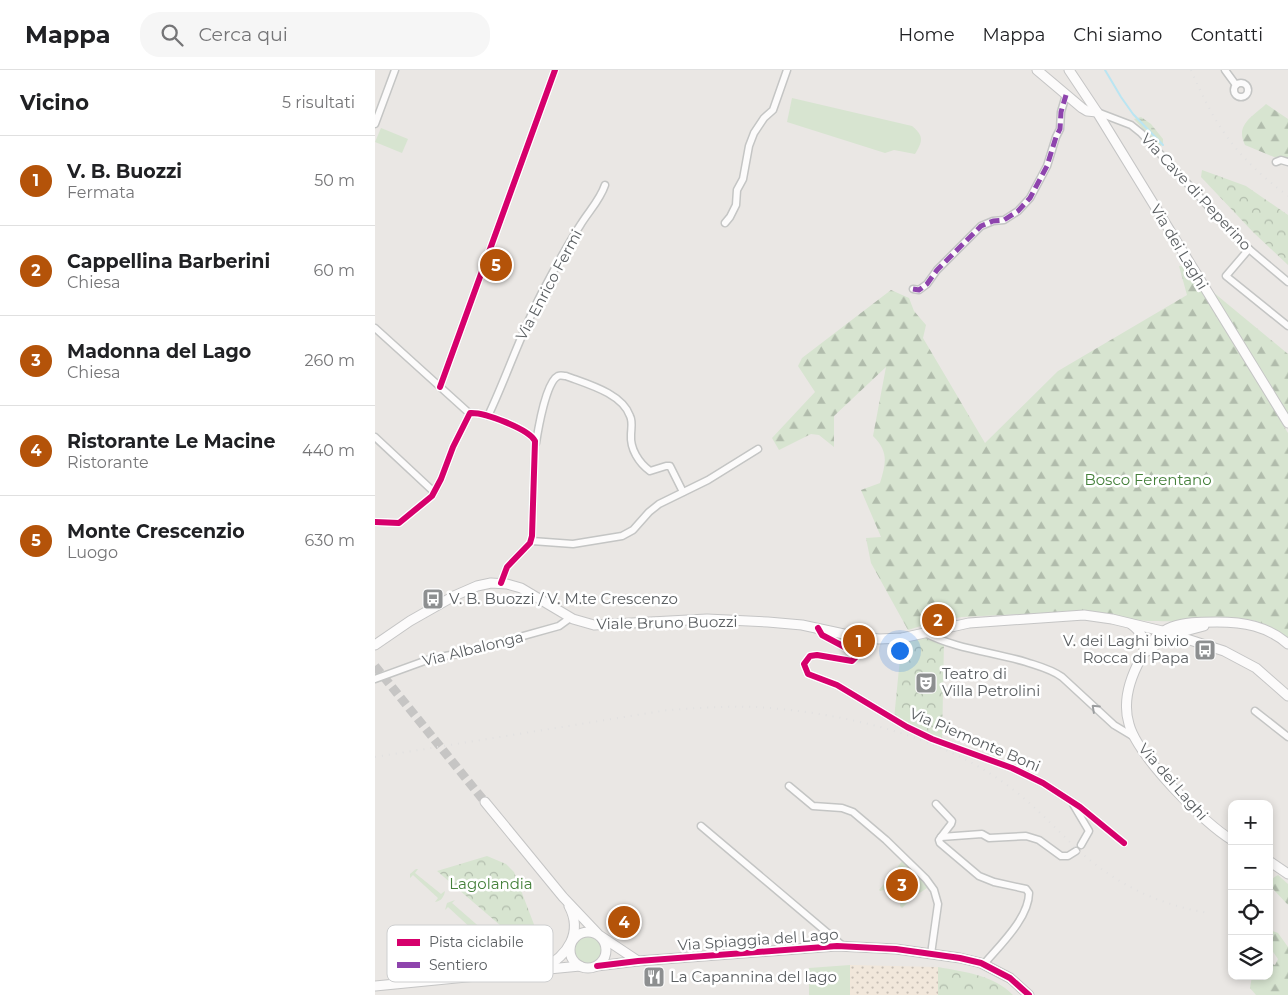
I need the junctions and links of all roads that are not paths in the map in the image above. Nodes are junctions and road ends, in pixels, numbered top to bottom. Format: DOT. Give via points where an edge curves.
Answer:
graph roads {
  1 [pos="395,70"];
  2 [pos="555,70"];
  3 [pos="787,70"];
  4 [pos="1037,70"];
  5 [pos="1069,70"];
  6 [pos="1225,70"];
  7 [pos="1237,84"];
  8 [pos="1066,95"];
  9 [pos="1097,112"];
  10 [pos="375,124"];
  11 [pos="1276,162"];
  12 [pos="1288,162"];
  13 [pos="605,185"];
  14 [pos="725,222"];
  15 [pos="1249,249"];
  16 [pos="1288,282"];
  17 [pos="913,289"];
  18 [pos="1288,326"];
  19 [pos="375,328"];
  20 [pos="440,387"];
  21 [pos="469,414"];
  22 [pos="488,416"];
  23 [pos="1288,423"];
  24 [pos="375,437"];
  25 [pos="536,445"];
  26 [pos="758,449"];
  27 [pos="434,492"];
  28 [pos="683,492"];
  29 [pos="375,522"];
  30 [pos="532,541"];
  31 [pos="501,583"];
  32 [pos="570,618"];
  33 [pos="1223,622"];
  34 [pos="1131,624"];
  35 [pos="1181,624"];
  36 [pos="1201,627"];
  37 [pos="818,628"];
  38 [pos="1162,631"];
  39 [pos="924,632"];
  40 [pos="1173,634"];
  41 [pos="1191,641"];
  42 [pos="1288,644"];
  43 [pos="375,645"];
  44 [pos="1205,645"];
  45 [pos="1153,647"];
  46 [pos="1142,655"];
  47 [pos="375,679"];
  48 [pos="1288,696"];
  49 [pos="1255,711"];
  50 [pos="1134,737"];
  51 [pos="1288,737"];
  52 [pos="789,786"];
  53 [pos="1070,800"];
  54 [pos="485,802"];
  55 [pos="936,804"];
  56 [pos="701,826"];
  57 [pos="941,837"];
  58 [pos="1228,837"];
  59 [pos="1124,843"];
  60 [pos="1081,845"];
  61 [pos="1076,851"];
  62 [pos="1273,864"];
  63 [pos="1288,874"];
  64 [pos="563,897"];
  65 [pos="599,935"];
  66 [pos="570,946"];
  67 [pos="843,946"];
  68 [pos="931,954"];
  69 [pos="639,961"];
  70 [pos="553,962"];
  71 [pos="984,964"];
  72 [pos="580,966"];
  73 [pos="597,966"];
  74 [pos="553,969"];
  75 [pos="418,982"];
  76 [pos="375,986"];
  77 [pos="1029,995"];
  1 -- 10 [label="street"];
  2 -- 20 [label="street"];
  3 -- 14 [label="street" via="773,110 754,133 735,205"];
  4 -- 8 [label="main road"];
  5 -- 9 [label="main road, Via dei Laghi"];
  6 -- 7 [label="street"];
  8 -- 9 [label="main road" via="1087,111"];
  8 -- 17 [label="street" via="1060,130 1047,166 1030,198 1004,220 981,226 927,284 919,290"];
  9 -- 15 [label="street, Via Cave di Peperino" via="1125,122 1141,133"];
  9 -- 23 [label="main road, Via dei Laghi"];
  11 -- 12 [label="street"];
  13 -- 22 [label="street, Via Enrico Fermi" via="539,298"];
  15 -- 16 [label="street, Via Cave di Peperino"];
  15 -- 18 [label="street" via="1226,276"];
  19 -- 20 [label="street"];
  20 -- 21 [label="street"];
  21 -- 22 [label="street" via="474,412"];
  21 -- 27 [label="street"];
  22 -- 25 [label="street" via="529,434"];
  24 -- 27 [label="street"];
  25 -- 28 [label="street" via="546,398 556,378 566,376 617,399 631,416 631,444 636,454 650,471 670,466"];
  25 -- 30 [label="street"];
  26 -- 28 [label="street"];
  27 -- 29 [label="street" via="399,523"];
  28 -- 30 [label="street" via="654,508 633,530 622,536 573,544"];
  30 -- 31 [label="street" via="509,564"];
  31 -- 32 [label="main road, Viale Bruno Buozzi" via="521,588"];
  31 -- 43 [label="main road, Viale Bruno Buozzi" via="477,586 453,596"];
  32 -- 37 [label="main road, Viale Bruno Buozzi" via="595,626 707,619"];
  32 -- 47 [label="street, Via Albalonga" via="559,626 424,661"];
  33 -- 35 [label="main road, Via dei Laghi"];
  33 -- 36 [label="main road, Via dei Laghi"];
  33 -- 42 [label="main road, Via dei Laghi" via="1259,626"];
  34 -- 35 [label="main road"];
  34 -- 38 [label="main road"];
  34 -- 39 [label="main road, Viale Bruno Buozzi" via="1103,617 1074,615 969,623"];
  34 -- 46 [label="main road" via="1142,637"];
  35 -- 38 [label="main road, Via dei Laghi"];
  36 -- 40 [label="main road, Via dei Laghi"];
  36 -- 44 [label="main road" via="1198,638"];
  37 -- 39 [label="main road, Viale Bruno Buozzi" via="879,639 902,638"];
  37 -- 53 [label="street, Via Piemonte Boni" via="822,636 854,652 856,657 852,661 810,656 804,664 808,674 843,689 914,730 1021,772"];
  38 -- 40 [label="main road"];
  38 -- 46 [label="main road, Via dei Laghi"];
  50 -- 39 [label="street, one-way" via="1116,727 1062,677 1050,670 937,639"];
  40 -- 41 [label="main road"];
  40 -- 45 [label="main road, Via dei Laghi"];
  41 -- 44 [label="main road"];
  41 -- 45 [label="main road"];
  44 -- 48 [label="main road" via="1248,663"];
  45 -- 46 [label="main road, Via dei Laghi"];
  46 -- 50 [label="main road, Via dei Laghi" via="1127,694 1128,721"];
  49 -- 51 [label="street"];
  50 -- 58 [label="main road, Via dei Laghi" via="1197,812"];
  52 -- 68 [label="street" via="813,806 851,811 926,879 938,904"];
  53 -- 59 [label="street, Via Piemonte Boni"];
  53 -- 60 [label="street" via="1089,831"];
  54 -- 64 [label="main road"];
  55 -- 57 [label="street" via="952,821"];
  56 -- 67 [label="street"];
  57 -- 61 [label="street" via="983,834 989,838 1026,836 1041,841 1061,856"];
  57 -- 71 [label="street" via="940,843 977,874 994,882 1026,889 1029,893 1018,921"];
  62 -- 63 [label="main road"];
  64 -- 65 [label="main road"];
  64 -- 66 [label="main road" via="573,919"];
  65 -- 66 [label="main road" via="581,933"];
  65 -- 69 [label="main road"];
  65 -- 73 [label="main road" via="606,951"];
  66 -- 70 [label="main road"];
  66 -- 72 [label="main road" via="572,958"];
  67 -- 68 [label="main road, Via Spiaggia del Lago"];
  67 -- 69 [label="main road, Via Spiaggia del Lago"];
  68 -- 71 [label="main road, Via Spiaggia del Lago"];
  69 -- 73 [label="main road, Via Spiaggia del Lago"];
  71 -- 77 [label="main road, Via Spiaggia del Lago" via="1010,978"];
  72 -- 73 [label="main road"];
  72 -- 74 [label="main road"];
  75 -- 76 [label="main road"];
}
